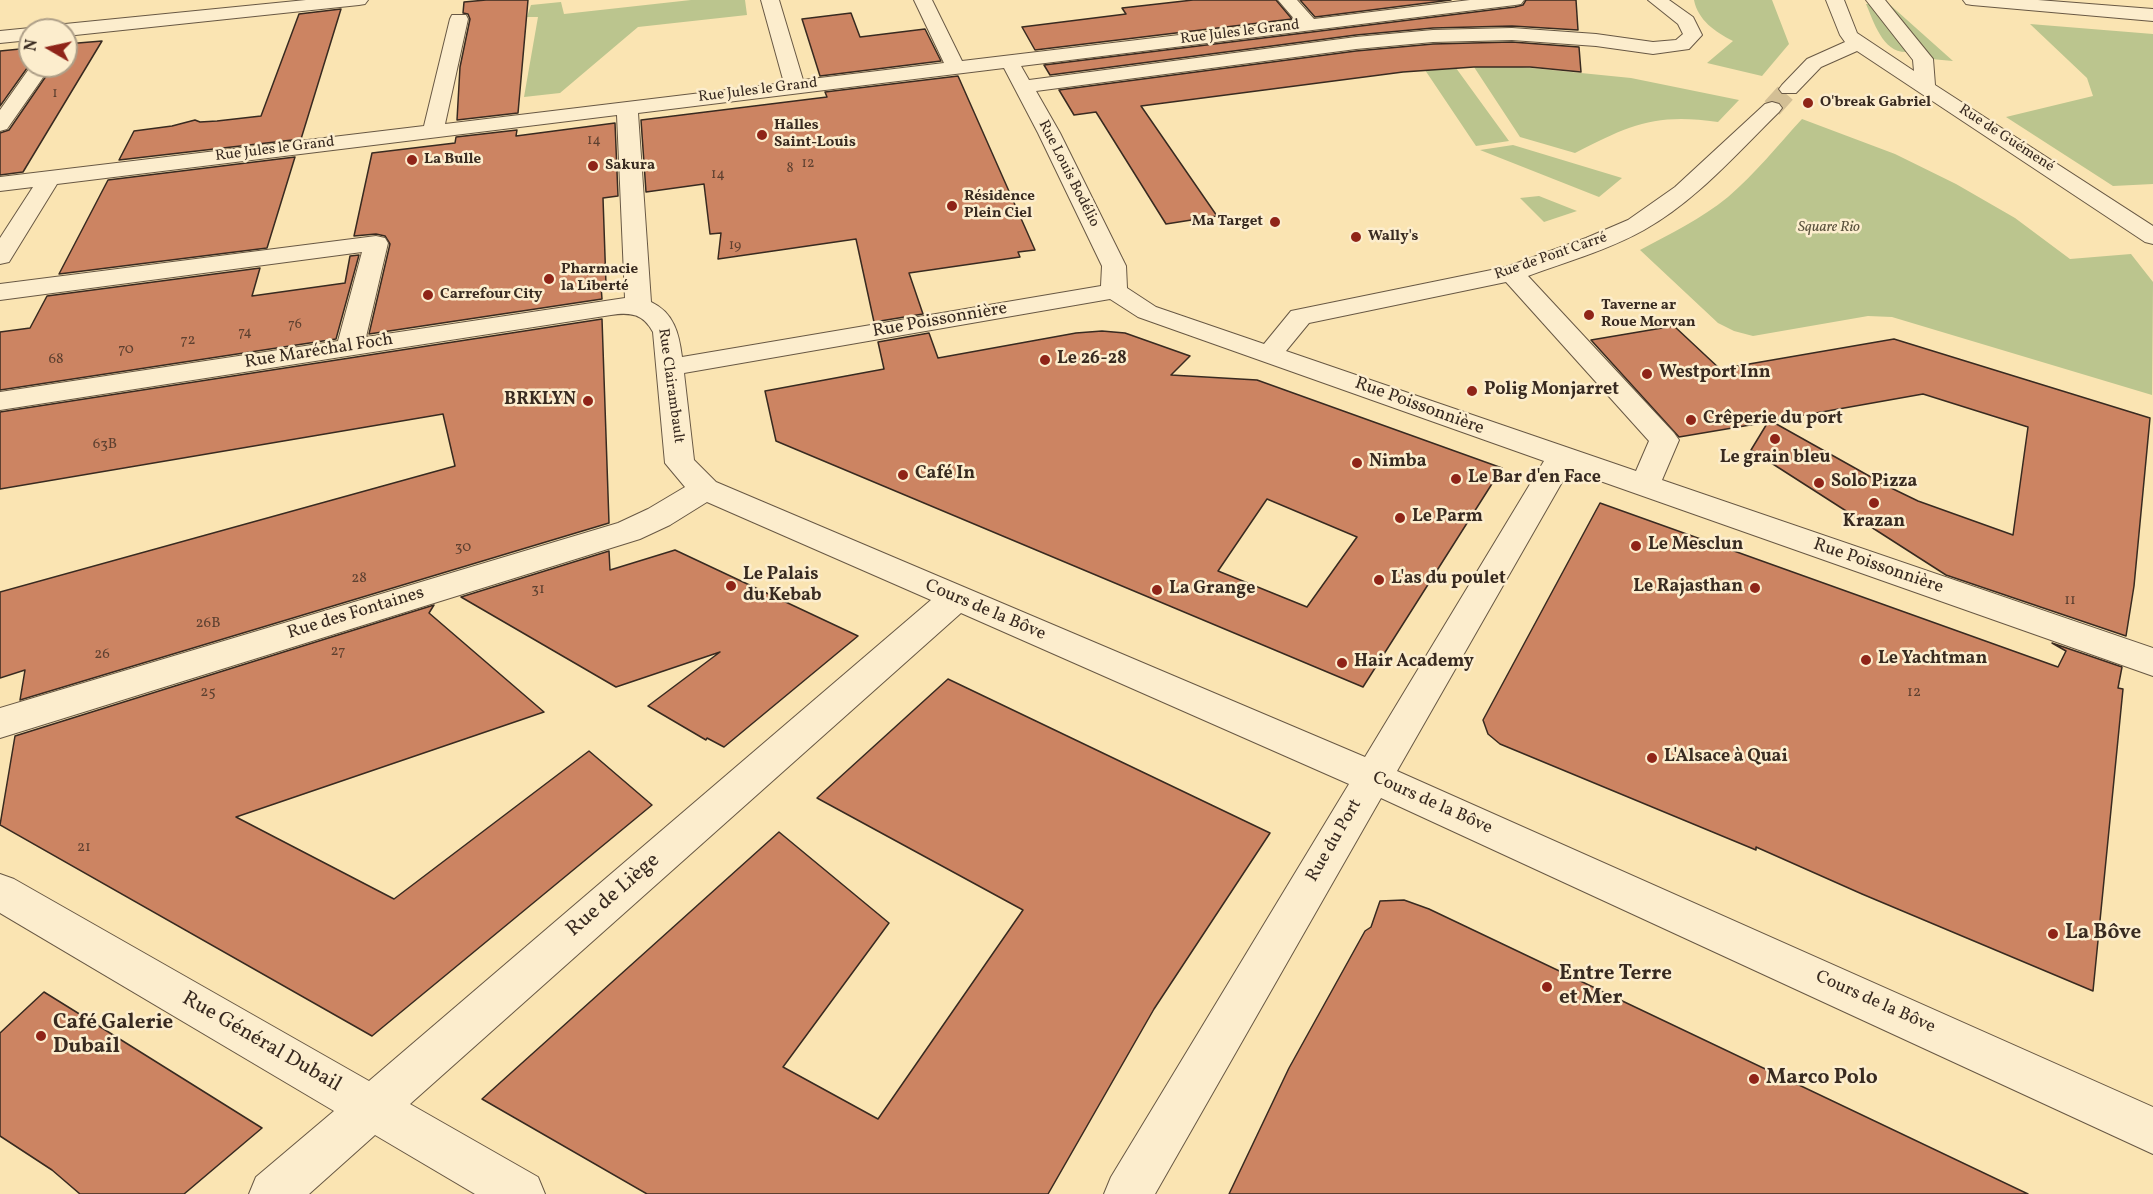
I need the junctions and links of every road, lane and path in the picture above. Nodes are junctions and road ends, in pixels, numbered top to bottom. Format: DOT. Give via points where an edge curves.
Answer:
graph roads {
  1 [pos="359,0"];
  2 [pos="770,0"];
  3 [pos="923,0"];
  4 [pos="1287,0"];
  5 [pos="1515,0"];
  6 [pos="1657,0"];
  7 [pos="1835,0"];
  8 [pos="1875,0"];
  9 [pos="1972,0"];
  10 [pos="282,4"];
  11 [pos="2153,15"];
  12 [pos="459,19"];
  13 [pos="1310,25"];
  14 [pos="78,29"];
  15 [pos="18,35"];
  16 [pos="0,37"];
  17 [pos="1858,43"];
  18 [pos="1009,61"];
  19 [pos="955,68"];
  20 [pos="33,78"];
  21 [pos="795,87"];
  22 [pos="1024,87"];
  23 [pos="1925,87"];
  24 [pos="1789,89"];
  25 [pos="599,98"];
  26 [pos="627,108"];
  27 [pos="1772,108"];
  28 [pos="582,113"];
  29 [pos="0,125"];
  30 [pos="433,131"];
  31 [pos="50,177"];
  32 [pos="0,184"];
  33 [pos="2153,237"];
  34 [pos="0,258"];
  35 [pos="1512,273"];
  36 [pos="1113,291"];
  37 [pos="0,292"];
  38 [pos="638,306"];
  39 [pos="350,348"];
  40 [pos="1270,354"];
  41 [pos="670,367"];
  42 [pos="0,401"];
  43 [pos="1561,458"];
  44 [pos="1645,486"];
  45 [pos="705,489"];
  46 [pos="956,598"];
  47 [pos="2153,662"];
  48 [pos="0,723"];
  49 [pos="1373,777"];
  50 [pos="0,892"];
  51 [pos="372,1107"];
  52 [pos="2153,1131"];
  53 [pos="273,1194"];
  54 [pos="521,1194"];
  55 [pos="1128,1194"];
  1 -- 10 [label="street"];
  2 -- 21 [label="street" via="770,29"];
  3 -- 19 [label="street"];
  4 -- 13 [label="street"];
  5 -- 13 [label="street, Rue Jules le Grand"];
  6 -- 22 [label="street" via="1686,21 1693,35 1682,45 1653,48 1512,34 1433,36"];
  7 -- 17 [label="street" via="1849,35"];
  8 -- 23 [label="street" via="1923,58"];
  9 -- 11 [label="street"];
  10 -- 14 [label="street"];
  12 -- 30 [label="street"];
  13 -- 18 [label="street, Rue Jules le Grand"];
  15 -- 16 [label="street"];
  17 -- 23 [label="street, Rue de Guémené"];
  17 -- 24 [label="street" via="1814,63"];
  18 -- 19 [label="street, Rue Jules le Grand"];
  18 -- 22 [label="street, Rue Louis Bodélio"];
  19 -- 21 [label="street, Rue Jules le Grand"];
  20 -- 29 [label="street"];
  21 -- 26 [label="street, Rue Jules le Grand"];
  22 -- 36 [label="street, Rue Louis Bodélio" via="1114,266"];
  23 -- 33 [label="street, Rue de Guémené"];
  25 -- 28 [label="street"];
  26 -- 28 [label="street, Rue Jules le Grand"];
  26 -- 38 [label="street"];
  27 -- 35 [label="street, Rue de Pont Carré" via="1683,192 1636,225"];
  28 -- 30 [label="street, Rue Jules le Grand"];
  30 -- 31 [label="street, Rue Jules le Grand"];
  31 -- 32 [label="street, Rue Jules le Grand"];
  31 -- 34 [label="street"];
  35 -- 40 [label="street, Rue de Pont Carré" via="1300,317"];
  35 -- 44 [label="street" via="1664,441"];
  36 -- 40 [label="street, Rue Poissonnière" via="1147,312"];
  36 -- 41 [label="street, Rue Poissonnière"];
  37 -- 39 [label="street" via="376,243"];
  38 -- 39 [label="street, Rue Maréchal Foch"];
  38 -- 41 [label="street, Rue Clairambault" via="660,319 666,332"];
  39 -- 42 [label="street, Rue Maréchal Foch"];
  40 -- 43 [label="street, Rue Poissonnière"];
  41 -- 45 [label="street, Rue Clairambault" via="680,463"];
  43 -- 44 [label="street, Rue Poissonnière"];
  43 -- 49 [label="street, Rue du Port"];
  44 -- 47 [label="street, Rue Poissonnière"];
  45 -- 46 [label="street, Cours de la Bôve"];
  45 -- 48 [label="street, Rue des Fontaines" via="629,531"];
  46 -- 49 [label="street, Cours de la Bôve"];
  46 -- 51 [label="street, Rue de Liège"];
  49 -- 52 [label="street, Cours de la Bôve"];
  49 -- 55 [label="street, Rue du Port"];
  50 -- 51 [label="street, Rue Général Dubail"];
  51 -- 53 [label="street, Rue de Liège"];
  51 -- 54 [label="street, Rue Général Dubail"];
}
